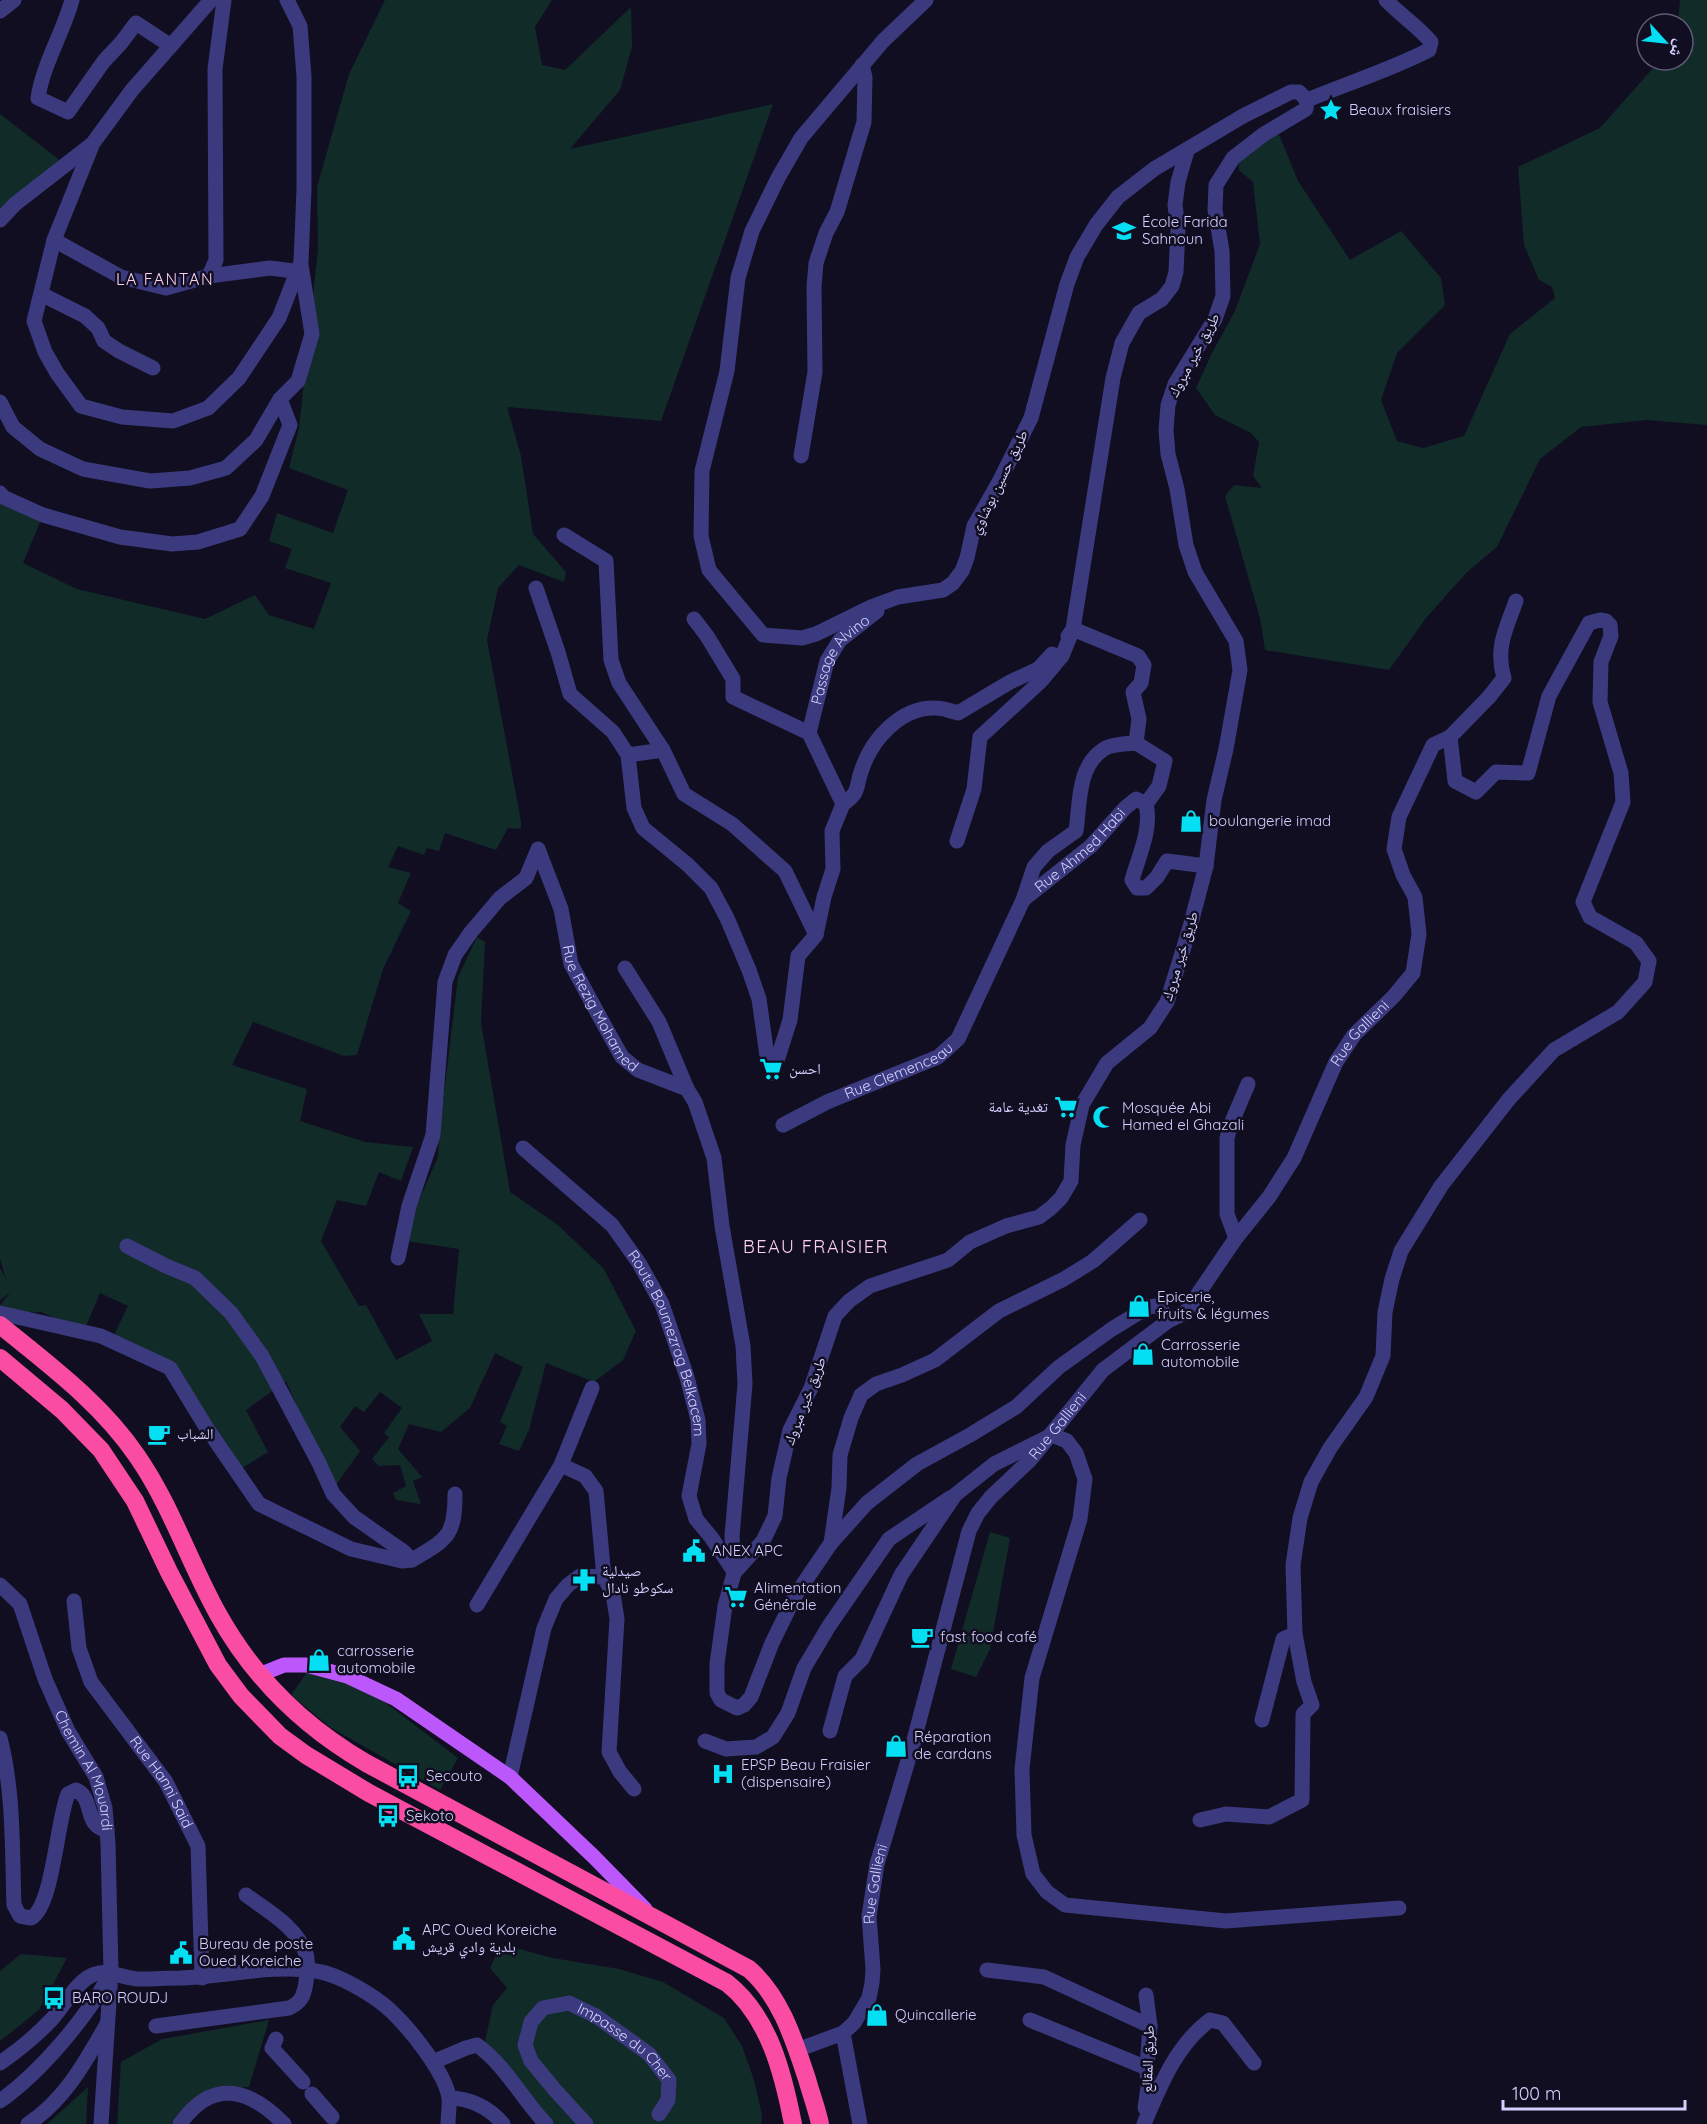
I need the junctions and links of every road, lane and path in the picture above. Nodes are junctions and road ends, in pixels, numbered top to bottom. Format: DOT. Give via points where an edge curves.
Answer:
graph roads {
  1 [pos="14,0"];
  2 [pos="72,0"];
  3 [pos="211,0"];
  4 [pos="224,0"];
  5 [pos="287,0"];
  6 [pos="926,0"];
  7 [pos="1386,0"];
  8 [pos="0,11"];
  9 [pos="171,46"];
  10 [pos="862,65"];
  11 [pos="1307,100"];
  12 [pos="93,143"];
  13 [pos="1187,151"];
  14 [pos="0,220"];
  15 [pos="54,240"];
  16 [pos="300,269"];
  17 [pos="209,276"];
  18 [pos="40,294"];
  19 [pos="153,368"];
  20 [pos="280,399"];
  21 [pos="0,402"];
  22 [pos="801,456"];
  23 [pos="0,493"];
  24 [pos="564,535"];
  25 [pos="536,588"];
  26 [pos="892,600"];
  27 [pos="1516,601"];
  28 [pos="694,619"];
  29 [pos="1073,629"];
  30 [pos="809,733"];
  31 [pos="1450,737"];
  32 [pos="1136,742"];
  33 [pos="663,750"];
  34 [pos="628,755"];
  35 [pos="1141,801"];
  36 [pos="843,804"];
  37 [pos="957,841"];
  38 [pos="1206,866"];
  39 [pos="1023,900"];
  40 [pos="816,935"];
  41 [pos="625,968"];
  42 [pos="1248,1084"];
  43 [pos="687,1089"];
  44 [pos="783,1125"];
  45 [pos="523,1148"];
  46 [pos="1140,1220"];
  47 [pos="1236,1238"];
  48 [pos="128,1246"];
  49 [pos="398,1258"];
  50 [pos="0,1313"];
  51 [pos="1168,1321"];
  52 [pos="0,1325"];
  53 [pos="0,1358"];
  54 [pos="592,1388"];
  55 [pos="1052,1435"];
  56 [pos="561,1465"];
  57 [pos="455,1494"];
  58 [pos="956,1495"];
  59 [pos="831,1543"];
  60 [pos="412,1560"];
  61 [pos="734,1573"];
  62 [pos="604,1577"];
  63 [pos="0,1585"];
  64 [pos="74,1601"];
  65 [pos="477,1605"];
  66 [pos="1295,1634"];
  67 [pos="259,1675"];
  68 [pos="1262,1720"];
  69 [pos="830,1731"];
  70 [pos="0,1738"];
  71 [pos="705,1741"];
  72 [pos="510,1777"];
  73 [pos="634,1789"];
  74 [pos="1200,1820"];
  75 [pos="107,1830"];
  76 [pos="246,1895"];
  77 [pos="1399,1908"];
  78 [pos="651,1916"];
  79 [pos="308,1970"];
  80 [pos="987,1970"];
  81 [pos="111,1972"];
  82 [pos="202,1978"];
  83 [pos="1146,1995"];
  84 [pos="1030,2020"];
  85 [pos="108,2021"];
  86 [pos="156,2026"];
  87 [pos="1150,2026"];
  88 [pos="843,2032"];
  89 [pos="276,2039"];
  90 [pos="797,2050"];
  91 [pos="433,2062"];
  92 [pos="0,2063"];
  93 [pos="1254,2063"];
  94 [pos="1147,2068"];
  95 [pos="449,2098"];
  96 [pos="0,2100"];
  97 [pos="659,2114"];
  98 [pos="332,2117"];
  99 [pos="28,2124"];
  100 [pos="101,2124"];
  101 [pos="180,2124"];
  102 [pos="284,2124"];
  103 [pos="448,2124"];
  104 [pos="503,2124"];
  105 [pos="546,2124"];
  106 [pos="586,2124"];
  107 [pos="793,2124"];
  108 [pos="820,2124"];
  109 [pos="860,2124"];
  110 [pos="1143,2124"];
  1 -- 8 [label="street"];
  2 -- 9 [label="street" via="40,82 38,98 54,106 68,112 136,23"];
  3 -- 9 [label="street"];
  4 -- 17 [label="street" via="215,69 216,260"];
  5 -- 16 [label="street" via="300,26 304,76"];
  6 -- 10 [label="street, طريق حسين بوشاوي"];
  7 -- 11 [label="street" via="1431,42 1429,50"];
  9 -- 12 [label="street"];
  10 -- 22 [label="street" via="864,122 837,212 816,263 815,372"];
  10 -- 26 [label="street, طريق حسين بوشاوي" via="801,138 752,231 738,278 728,371 702,471 701,536 709,570 763,635 802,638"];
  11 -- 13 [label="street, طريق حسين بوشاوي" via="1299,92 1291,92"];
  11 -- 38 [label="street, طريق خير مبروك" via="1305,109 1233,158 1216,185 1223,296 1215,319 1175,384 1168,405 1168,454 1186,545 1195,572 1236,641 1239,670 1214,800"];
  12 -- 14 [label="street"];
  12 -- 15 [label="street"];
  13 -- 26 [label="street, طريق حسين بوشاوي" via="1118,197 1077,257 1031,418 974,526 962,571 943,590"];
  13 -- 29 [label="street" via="1175,205 1178,229 1172,286 1162,299 1139,313 1122,343 1113,378"];
  15 -- 17 [label="street" via="121,277 166,288"];
  15 -- 18 [label="street"];
  16 -- 17 [label="street" via="270,268"];
  16 -- 18 [label="street" via="279,318 239,378 208,408 173,421 122,417 81,406 45,352 34,321"];
  16 -- 20 [label="street" via="312,334 298,381"];
  18 -- 19 [label="street" via="85,315 104,341"];
  20 -- 21 [label="street" via="256,440 226,468 190,478 150,482 83,469 40,449 13,427"];
  20 -- 23 [label="street" via="290,425 262,496 240,529 198,542 172,544 120,537 43,515"];
  24 -- 33 [label="street" via="606,561 611,660 620,683"];
  25 -- 34 [label="street" via="570,694 612,732"];
  26 -- 30 [label="street, Passage Alvino" via="840,640 827,661"];
  27 -- 31 [label="street" via="1501,647 1499,662 1504,678"];
  28 -- 30 [label="street" via="733,679 733,698"];
  29 -- 32 [label="street" via="1138,656 1144,665 1141,683 1133,692 1139,719"];
  29 -- 36 [label="street" via="1038,669 958,713 935,708 908,712 889,726 861,770 854,797"];
  29 -- 37 [label="street" via="1062,656 1041,681 980,737 974,789"];
  30 -- 36 [label="street"];
  31 -- 47 [label="street, Rue Gallieni" via="1433,745 1399,817 1394,849 1415,897 1419,934 1413,973 1354,1035 1336,1062 1294,1158"];
  31 -- 66 [label="street" via="1455,781 1476,792 1496,772 1528,773 1549,696 1562,670 1589,623 1600,620 1610,625 1611,636 1600,662 1600,702 1621,773 1623,802 1583,902 1590,917 1636,943 1649,961 1645,982 1618,1012 1554,1050 1509,1099 1441,1186 1401,1251 1384,1312 1383,1356 1366,1397 1311,1482 1300,1518 1293,1564"];
  32 -- 35 [label="street" via="1165,761 1159,786"];
  32 -- 39 [label="street, Rue Clemenceau" via="1105,748 1089,764 1082,781 1076,831 1048,851 1034,867"];
  33 -- 34 [label="street"];
  33 -- 40 [label="street" via="684,794 732,824 785,872"];
  34 -- 40 [label="street" via="634,808 643,828 711,888 728,918 759,999 773,1073 790,1020 798,956"];
  35 -- 38 [label="street, Rue Ahmed Habi" via="1149,816 1132,880 1137,888 1146,888 1167,861"];
  35 -- 39 [label="street, Rue Ahmed Habi" via="1125,808 1091,846"];
  36 -- 40 [label="street" via="832,831 833,869"];
  38 -- 61 [label="street, طريق خير مبروك" via="1167,1002 1150,1028 1107,1063 1082,1105 1073,1145 1071,1181 1061,1198 1039,1217 970,1242 948,1260 870,1286 835,1316 811,1388 790,1430 775,1516 763,1541"];
  39 -- 44 [label="street, Rue Clemenceau" via="958,1039 938,1057 827,1102"];
  41 -- 43 [label="street" via="659,1022"];
  42 -- 47 [label="street" via="1227,1138 1227,1214"];
  43 -- 49 [label="street, Rue Rezig Mohamed" via="638,1070 622,1057 571,964 561,909 536,849 526,878 500,898 471,932 455,956 445,982 433,1135 409,1206"];
  43 -- 61 [label="street" via="714,1158 743,1346 745,1384 733,1526"];
  45 -- 61 [label="street, Route Boumezrag Belkacem" via="612,1225 662,1304 698,1420 699,1444 689,1496 696,1519"];
  46 -- 59 [label="street" via="1093,1261 1064,1280 999,1311 935,1360 876,1384 861,1395 840,1455"];
  47 -- 51 [label="street, Rue Gallieni" via="1185,1313"];
  48 -- 60 [label="street" via="195,1278 231,1313 262,1356 333,1494 354,1517"];
  50 -- 60 [label="street" via="101,1336 170,1368 259,1504 351,1549"];
  51 -- 55 [label="street, Rue Gallieni" via="1103,1370"];
  51 -- 59 [label="street, طريق خير مبروك" via="1161,1308 1151,1306 1112,1329 1059,1367 1017,1407 889,1484"];
  52 -- 67 [label="highway" via="87,1398 129,1444 153,1481 217,1612"];
  53 -- 107 [label="highway" via="54,1402 101,1450 135,1501 218,1665 266,1723 299,1750 369,1793 727,1983 751,2006 765,2029"];
  54 -- 56 [label="street"];
  55 -- 58 [label="street" via="994,1464"];
  55 -- 77 [label="street" via="1067,1441 1085,1479 1080,1519 1032,1678 1022,1769 1024,1835 1033,1874 1047,1892 1065,1905 1226,1921"];
  55 -- 88 [label="street, Rue Gallieni" via="991,1497 969,1531 877,1864 868,1916 873,1969 869,1998 854,2023"];
  56 -- 62 [label="street" via="585,1476 596,1491"];
  56 -- 65 [label="street"];
  57 -- 60 [label="street" via="455,1518 447,1537"];
  58 -- 69 [label="street" via="901,1575 862,1659 845,1676"];
  58 -- 71 [label="street" via="889,1539 804,1668 788,1713 773,1737 756,1747 726,1749"];
  59 -- 61 [label="street, طريق خير مبروك" via="795,1596 751,1697 737,1708 721,1700 717,1693 725,1606"];
  62 -- 72 [label="street" via="580,1576 556,1599 544,1628"];
  62 -- 73 [label="street" via="614,1594 617,1619 609,1752"];
  63 -- 75 [label="street, Chemin Al Mouardi" via="20,1604 45,1679 68,1731 96,1777"];
  64 -- 82 [label="street, Rue Hanni Said" via="80,1648 91,1682 166,1782 198,1846"];
  66 -- 68 [label="street" via="1283,1639"];
  66 -- 74 [label="street" via="1312,1705 1303,1714 1302,1800 1269,1817 1226,1814"];
  67 -- 72 [label="main road" via="284,1665 306,1665 347,1676 396,1699"];
  67 -- 78 [label="highway" via="307,1723 353,1755"];
  70 -- 75 [label="street" via="10,1816 14,1905 20,1916 31,1918 40,1910 68,1794 76,1790 82,1793 93,1824"];
  72 -- 78 [label="main road"];
  75 -- 81 [label="street, Chemin Al Mouardi"];
  76 -- 79 [label="street" via="298,1937 307,1956"];
  78 -- 90 [label="highway" via="758,1977 778,2006"];
  79 -- 82 [label="street" via="284,1968"];
  79 -- 86 [label="street" via="303,1997 290,2008"];
  79 -- 91 [label="street" via="347,1982 390,2010"];
  80 -- 87 [label="street" via="1044,1977"];
  81 -- 82 [label="street" via="139,1979"];
  81 -- 85 [label="street, Chemin Al Mouardi"];
  81 -- 92 [label="street" via="86,1978 42,2029"];
  81 -- 96 [label="street" via="54,2051"];
  83 -- 87 [label="street, طريق المقالع"];
  84 -- 94 [label="street"];
  85 -- 99 [label="street" via="71,2084"];
  85 -- 100 [label="street, Chemin Al Mouardi"];
  87 -- 94 [label="street, طريق المقالع"];
  88 -- 90 [label="street, Rue Gallieni"];
  88 -- 109 [label="street"];
  89 -- 98 [label="street" via="272,2048"];
  90 -- 108 [label="highway"];
  91 -- 95 [label="street"];
  91 -- 105 [label="street" via="477,2045 495,2060"];
  93 -- 110 [label="street" via="1223,2023 1210,2020 1168,2069"];
  94 -- 110 [label="street, طريق المقالع"];
  95 -- 103 [label="street"];
  95 -- 104 [label="street" via="480,2105"];
  97 -- 106 [label="street, Impasse du Cher" via="668,2100 669,2080 649,2054 596,2016 569,2003 543,2008 531,2022 525,2044 531,2061"];
  101 -- 102 [label="street" via="208,2097 230,2092 244,2095 270,2110"];
}
